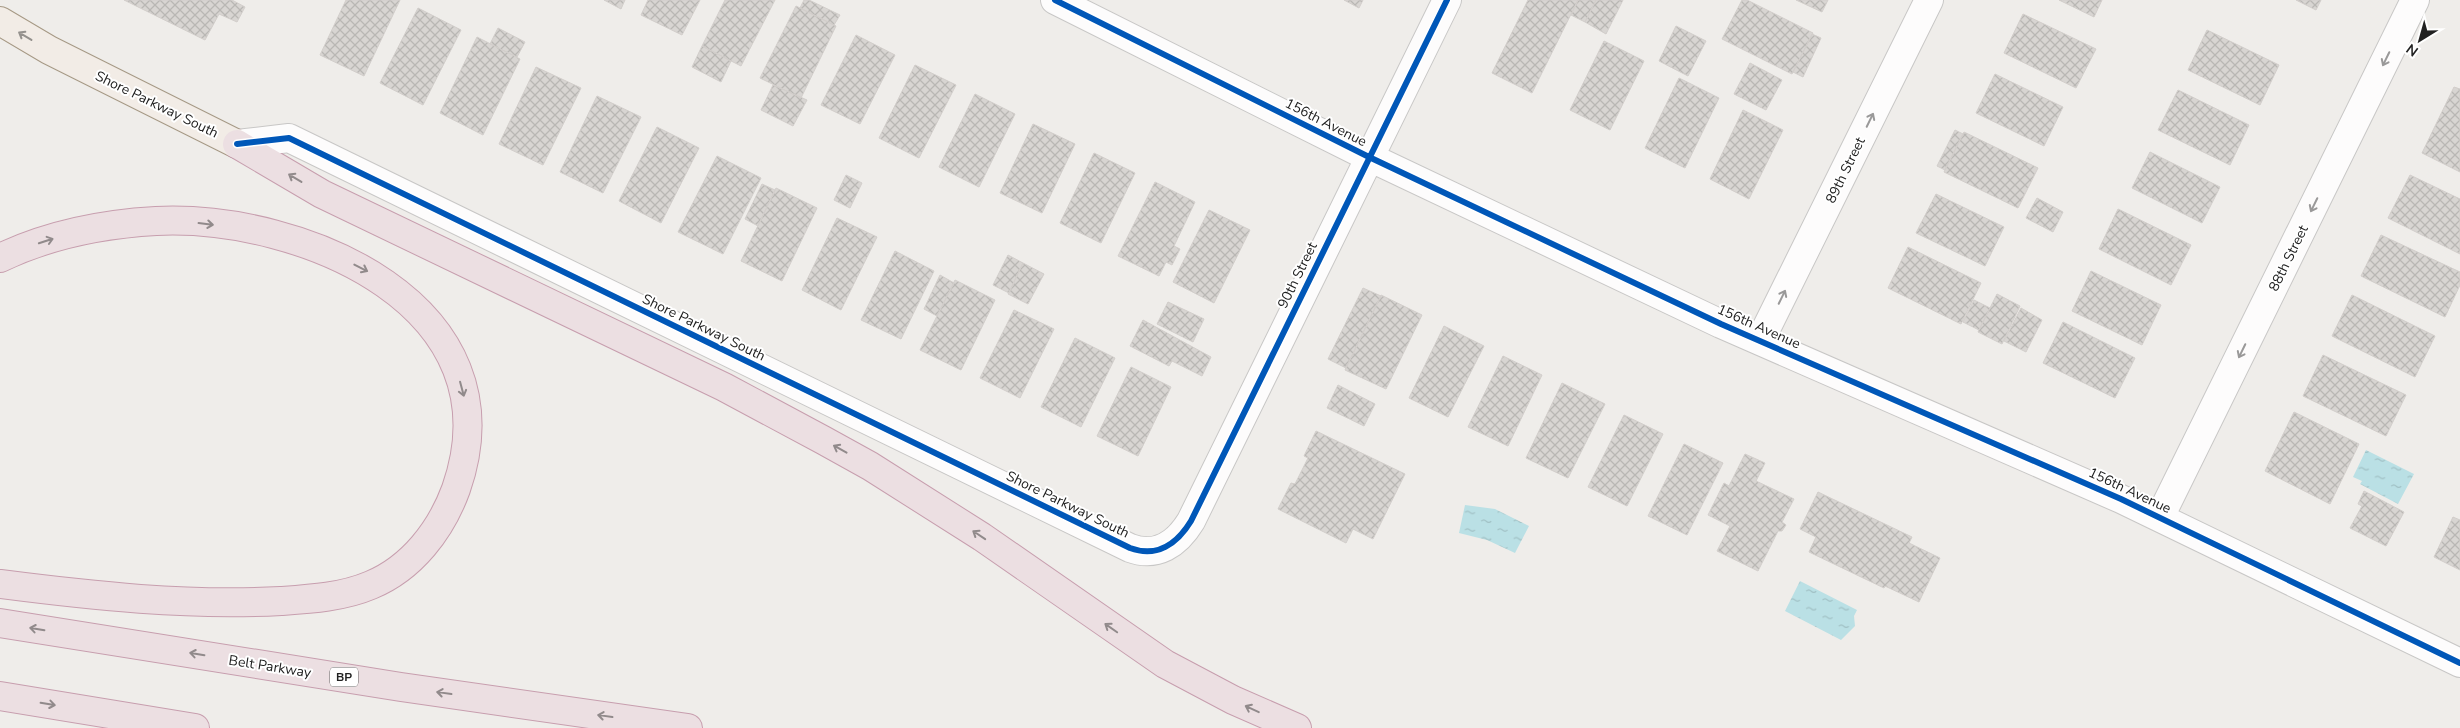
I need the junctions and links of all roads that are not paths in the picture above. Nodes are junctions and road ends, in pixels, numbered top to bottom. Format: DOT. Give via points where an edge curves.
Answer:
graph roads {
  1 [pos="3,0"];
  2 [pos="1055,0"];
  3 [pos="1447,0"];
  4 [pos="1929,0"];
  5 [pos="2415,0"];
  6 [pos="0,6"];
  7 [pos="0,21"];
  8 [pos="237,144"];
  9 [pos="1370,157"];
  10 [pos="0,258"];
  11 [pos="1760,341"];
  12 [pos="2160,517"];
  13 [pos="1159,551"];
  14 [pos="0,584"];
  15 [pos="0,623"];
  16 [pos="2460,663"];
  17 [pos="0,696"];
  18 [pos="195,728"];
  19 [pos="688,728"];
  20 [pos="1297,728"];
  1 -- 6 [label="main road"];
  2 -- 9 [label="street, 156th Avenue"];
  3 -- 9 [label="street, 90th Street"];
  11 -- 4 [label="street, 89th Street, one-way"];
  5 -- 12 [label="street, 88th Street, one-way"];
  8 -- 7 [label="main road, Shore Parkway South, one-way" via="49,50"];
  8 -- 13 [label="street, Shore Parkway South" via="289,138 1130,548 1140,552"];
  20 -- 8 [label="highway, one-way" via="1233,700 1165,664 982,537 823,440 717,383 330,198"];
  9 -- 11 [label="street, 156th Avenue"];
  9 -- 13 [label="street, 90th Street" via="1191,522 1177,540"];
  10 -- 14 [label="highway, one-way" via="79,231 157,221 234,227 266,233 328,253 387,283 424,316 452,359 463,391 468,430 466,455 459,479 440,523 427,542 393,574 364,588 294,600 220,602 78,594"];
  11 -- 12 [label="street, 156th Avenue"];
  12 -- 16 [label="street, 156th Avenue"];
  19 -- 15 [label="highway, Belt Parkway / BP, one-way" via="401,687"];
  17 -- 18 [label="highway, one-way"];
}
